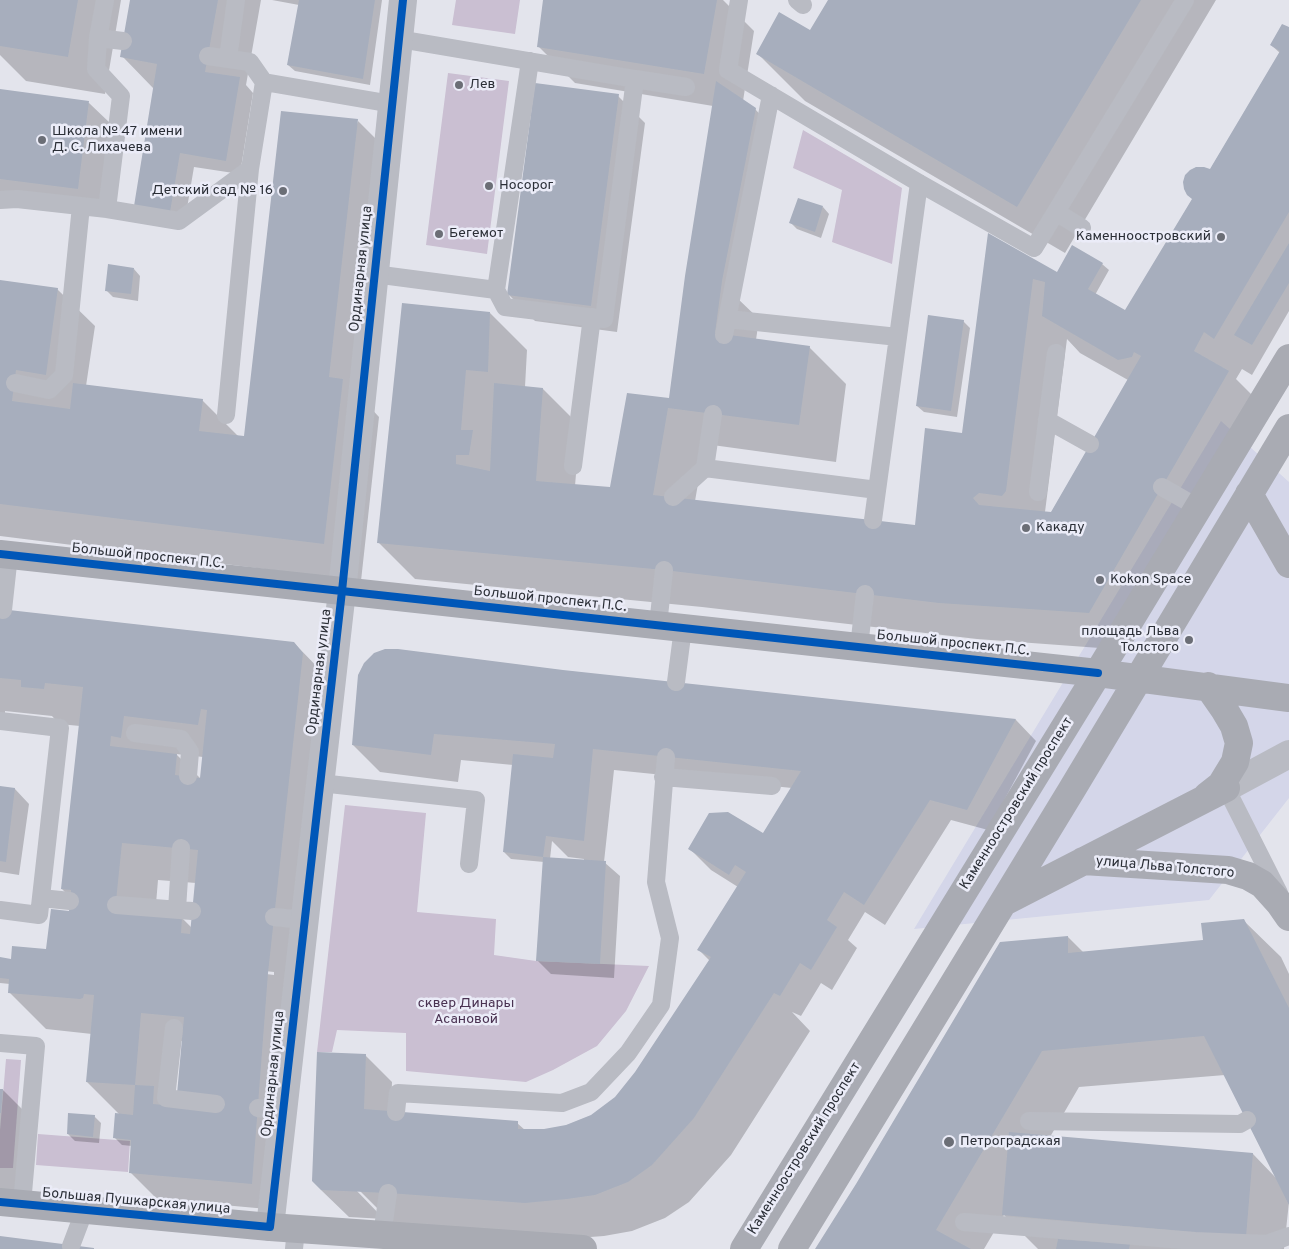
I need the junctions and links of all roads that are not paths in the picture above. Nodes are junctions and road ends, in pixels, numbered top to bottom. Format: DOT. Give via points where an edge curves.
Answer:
graph roads {
  1 [pos="105,0"];
  2 [pos="236,0"];
  3 [pos="403,0"];
  4 [pos="739,0"];
  5 [pos="1186,0"];
  6 [pos="98,38"];
  7 [pos="399,39"];
  8 [pos="123,42"];
  9 [pos="208,56"];
  10 [pos="228,58"];
  11 [pos="530,61"];
  12 [pos="635,80"];
  13 [pos="264,82"];
  14 [pos="686,87"];
  15 [pos="771,95"];
  16 [pos="392,104"];
  17 [pos="250,168"];
  18 [pos="919,183"];
  19 [pos="0,200"];
  20 [pos="81,206"];
  21 [pos="107,209"];
  22 [pos="1056,212"];
  23 [pos="1082,228"];
  24 [pos="374,274"];
  25 [pos="496,290"];
  26 [pos="592,317"];
  27 [pos="898,337"];
  28 [pos="1056,353"];
  29 [pos="1289,358"];
  30 [pos="15,383"];
  31 [pos="713,414"];
  32 [pos="226,415"];
  33 [pos="1048,420"];
  34 [pos="1289,428"];
  35 [pos="1090,444"];
  36 [pos="573,466"];
  37 [pos="705,468"];
  38 [pos="1162,487"];
  39 [pos="878,490"];
  40 [pos="1038,492"];
  41 [pos="1249,494"];
  42 [pos="672,497"];
  43 [pos="1197,507"];
  44 [pos="874,520"];
  45 [pos="5,554"];
  46 [pos="1289,564"];
  47 [pos="664,570"];
  48 [pos="342,591"];
  49 [pos="865,594"];
  50 [pos="3,610"];
  51 [pos="671,626"];
  52 [pos="859,646"];
  53 [pos="1098,672"];
  54 [pos="1138,678"];
  55 [pos="676,682"];
  56 [pos="1208,686"];
  57 [pos="1289,698"];
  58 [pos="0,722"];
  59 [pos="135,733"];
  60 [pos="1289,754"];
  61 [pos="666,757"];
  62 [pos="188,776"];
  63 [pos="663,777"];
  64 [pos="320,783"];
  65 [pos="772,786"];
  66 [pos="1216,793"];
  67 [pos="182,848"];
  68 [pos="1082,861"];
  69 [pos="469,864"];
  70 [pos="41,898"];
  71 [pos="70,901"];
  72 [pos="1004,902"];
  73 [pos="116,905"];
  74 [pos="0,910"];
  75 [pos="1289,916"];
  76 [pos="274,917"];
  77 [pos="304,920"];
  78 [pos="174,1028"];
  79 [pos="0,1043"];
  80 [pos="216,1104"];
  81 [pos="396,1112"];
  82 [pos="1247,1120"];
  83 [pos="1029,1121"];
  84 [pos="388,1193"];
  85 [pos="11,1203"];
  86 [pos="86,1210"];
  87 [pos="964,1222"];
  88 [pos="287,1235"];
  89 [pos="382,1235"];
  90 [pos="1289,1236"];
  91 [pos="1192,1245"];
  92 [pos="71,1246"];
  93 [pos="514,1247"];
  94 [pos="583,1249"];
  95 [pos="744,1249"];
  96 [pos="792,1249"];
  1 -- 6 [label="lane"];
  2 -- 10 [label="lane"];
  3 -- 7 [label="street, Ординарная улица"];
  4 -- 15 [label="lane" via="728,70"];
  5 -- 22 [label="lane"];
  6 -- 8 [label="lane"];
  6 -- 21 [label="lane" via="96,69 121,96"];
  7 -- 11 [label="lane"];
  7 -- 16 [label="street, Ординарная улица"];
  9 -- 10 [label="lane"];
  10 -- 13 [label="lane" via="250,62"];
  11 -- 12 [label="lane"];
  11 -- 25 [label="lane"];
  12 -- 14 [label="lane"];
  12 -- 26 [label="lane" via="604,318"];
  13 -- 16 [label="lane"];
  13 -- 17 [label="lane"];
  15 -- 18 [label="lane"];
  15 -- 27 [label="lane" via="726,327"];
  16 -- 24 [label="street, Ординарная улица"];
  17 -- 21 [label="lane" via="179,222"];
  17 -- 32 [label="lane"];
  18 -- 22 [label="lane" via="1034,248"];
  18 -- 27 [label="lane"];
  19 -- 20 [label="lane"];
  20 -- 21 [label="lane"];
  20 -- 30 [label="lane" via="64,375 50,390"];
  22 -- 23 [label="lane"];
  24 -- 25 [label="lane"];
  24 -- 48 [label="street, Ординарная улица"];
  25 -- 26 [label="lane" via="505,307"];
  26 -- 36 [label="lane"];
  27 -- 39 [label="lane"];
  28 -- 33 [label="lane"];
  29 -- 43 [label="main road, Каменноостровский проспект"];
  31 -- 37 [label="lane"];
  33 -- 35 [label="lane"];
  33 -- 40 [label="lane"];
  34 -- 41 [label="main road"];
  37 -- 39 [label="lane"];
  37 -- 42 [label="lane"];
  38 -- 43 [label="lane"];
  39 -- 44 [label="lane"];
  41 -- 46 [label="main road"];
  41 -- 54 [label="main road"];
  43 -- 53 [label="main road, Каменноостровский проспект"];
  45 -- 48 [label="main road, Большой проспект П.С."];
  45 -- 50 [label="lane"];
  47 -- 51 [label="lane"];
  48 -- 51 [label="main road, Большой проспект П.С."];
  48 -- 64 [label="street, Ординарная улица"];
  49 -- 52 [label="lane"];
  51 -- 52 [label="main road, Большой проспект П.С."];
  51 -- 55 [label="lane"];
  52 -- 53 [label="main road, Большой проспект П.С."];
  53 -- 54 [label="main road, Большой проспект П.С."];
  53 -- 95 [label="main road, Каменноостровский проспект"];
  54 -- 56 [label="main road, Большой проспект П.С."];
  54 -- 72 [label="main road"];
  56 -- 57 [label="main road, Большой проспект П.С."];
  56 -- 66 [label="main road" via="1234,726 1239,744 1234,762"];
  58 -- 70 [label="lane" via="60,728"];
  59 -- 62 [label="lane" via="181,739 190,752"];
  60 -- 66 [label="street"];
  61 -- 63 [label="lane"];
  63 -- 65 [label="lane"];
  63 -- 81 [label="lane" via="656,882 670,938 661,1005 628,1053 591,1092 562,1103 398,1093"];
  64 -- 69 [label="lane" via="476,800"];
  64 -- 77 [label="street, Ординарная улица"];
  66 -- 68 [label="main road"];
  66 -- 75 [label="lane"];
  67 -- 73 [label="lane" via="184,910"];
  68 -- 72 [label="main road"];
  68 -- 75 [label="main road, улица Льва Толстого" via="1228,870 1262,884"];
  70 -- 71 [label="lane"];
  70 -- 74 [label="lane" via="39,915"];
  72 -- 96 [label="main road"];
  76 -- 77 [label="lane"];
  77 -- 88 [label="street, Ординарная улица" via="270,1109"];
  78 -- 80 [label="lane" via="166,1098"];
  79 -- 85 [label="lane" via="36,1046"];
  82 -- 83 [label="lane" via="1240,1124"];
  84 -- 89 [label="lane"];
  85 -- 86 [label="main road, Большая Пушкарская улица"];
  86 -- 88 [label="main road, Большая Пушкарская улица"];
  86 -- 92 [label="lane"];
  87 -- 91 [label="lane"];
  88 -- 89 [label="main road, Большая Пушкарская улица"];
  89 -- 93 [label="main road, Большая Пушкарская улица"];
  90 -- 91 [label="lane" via="1267,1244"];
  93 -- 94 [label="main road, Большая Пушкарская улица"];
}
